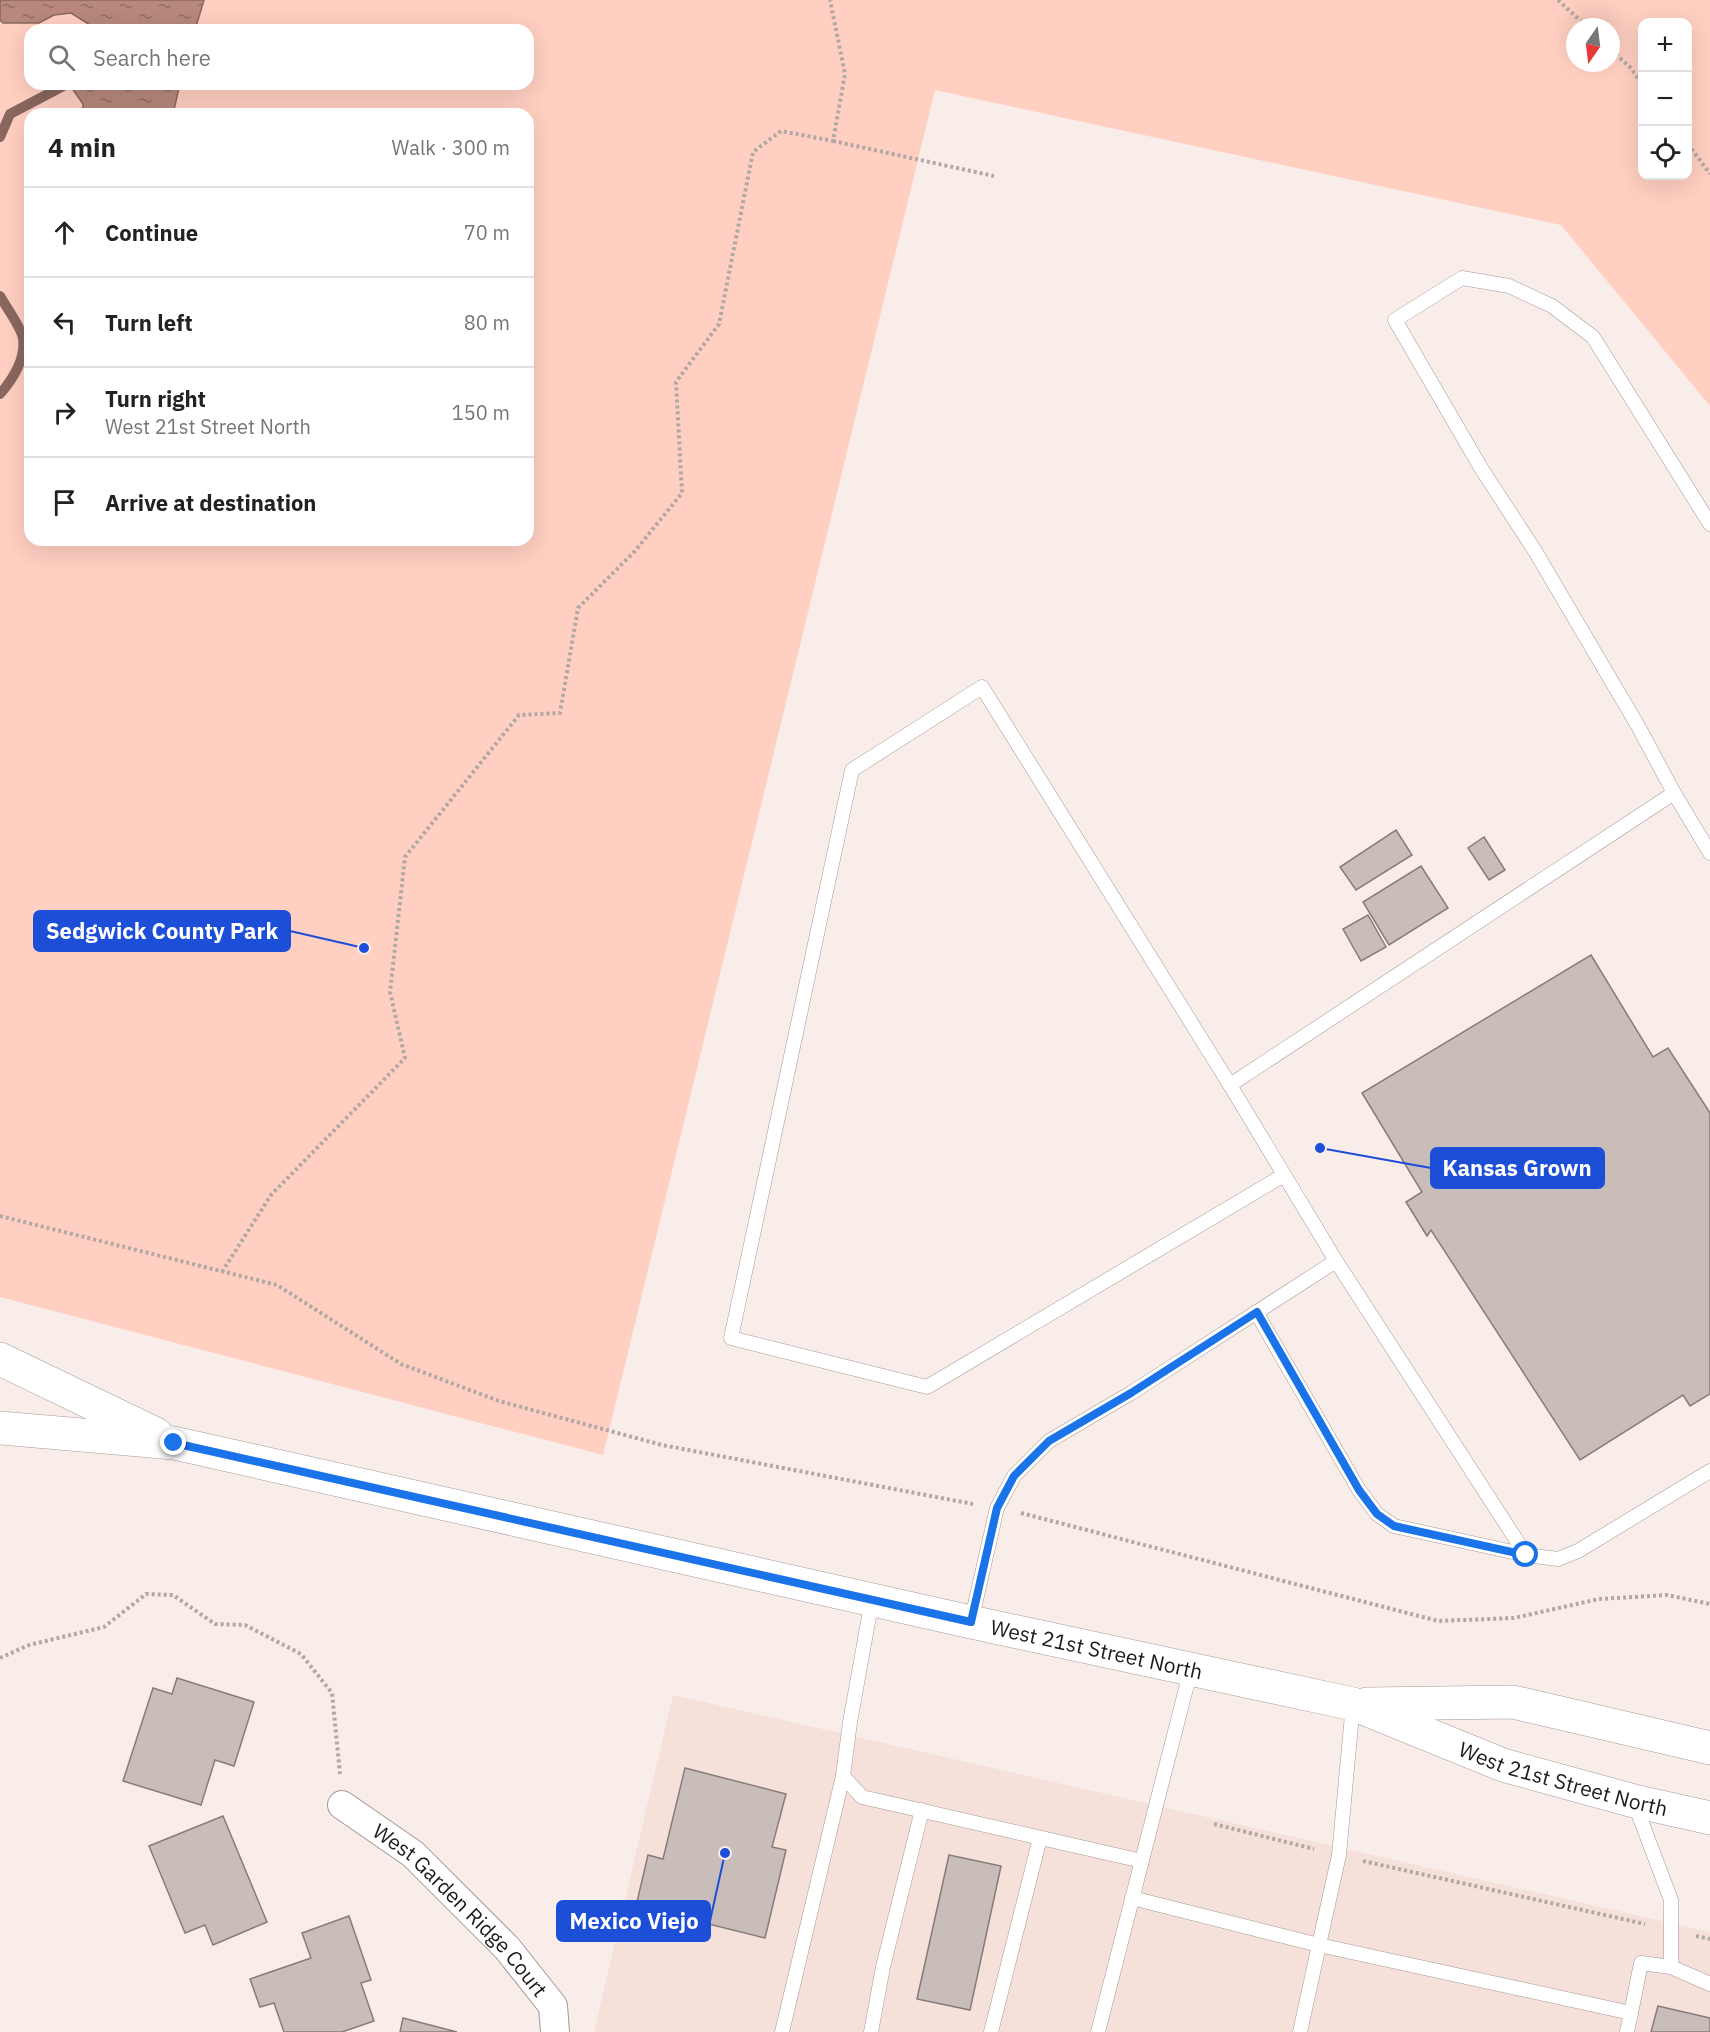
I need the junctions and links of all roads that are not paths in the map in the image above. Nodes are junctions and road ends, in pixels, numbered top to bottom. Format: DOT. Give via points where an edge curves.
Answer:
graph roads {
  1 [pos="1710,524"];
  2 [pos="1674,793"];
  3 [pos="1710,854"];
  4 [pos="1230,1085"];
  5 [pos="1284,1174"];
  6 [pos="1336,1261"];
  7 [pos="1257,1312"];
  8 [pos="0,1359"];
  9 [pos="0,1428"];
  10 [pos="174,1443"];
  11 [pos="1710,1471"];
  12 [pos="1526,1555"];
  13 [pos="873,1599"];
  14 [pos="971,1622"];
  15 [pos="1191,1669"];
  16 [pos="1353,1704"];
  17 [pos="1710,1748"];
  18 [pos="843,1776"];
  19 [pos="1634,1801"];
  20 [pos="342,1805"];
  21 [pos="922,1810"];
  22 [pos="1710,1818"];
  23 [pos="1710,1835"];
  24 [pos="1040,1838"];
  25 [pos="1142,1861"];
  26 [pos="1132,1898"];
  27 [pos="1319,1945"];
  28 [pos="1671,1967"];
  29 [pos="1710,1984"];
  30 [pos="1631,2013"];
  31 [pos="555,2032"];
  32 [pos="782,2032"];
  33 [pos="871,2032"];
  34 [pos="991,2032"];
  35 [pos="1098,2032"];
  36 [pos="1300,2032"];
  37 [pos="1627,2032"];
  1 -- 2 [label="lane" via="1593,337 1552,306 1509,286 1462,278 1395,320 1638,726"];
  2 -- 3 [label="lane"];
  2 -- 4 [label="lane"];
  4 -- 5 [label="lane"];
  4 -- 5 [label="lane" via="982,687 852,770 730,1338 927,1387"];
  5 -- 6 [label="lane"];
  6 -- 7 [label="lane"];
  6 -- 12 [label="lane"];
  7 -- 12 [label="lane" via="1359,1490 1377,1514 1394,1526"];
  7 -- 14 [label="lane" via="1049,1441 1014,1476 997,1508"];
  8 -- 10 [label="main road, West 21st Street North"];
  9 -- 10 [label="main road, West 21st Street North"];
  10 -- 13 [label="main road, West 21st Street North"];
  11 -- 12 [label="lane" via="1578,1551 1558,1559"];
  13 -- 14 [label="main road, West 21st Street North"];
  13 -- 18 [label="lane"];
  14 -- 15 [label="main road, West 21st Street North"];
  15 -- 16 [label="main road, West 21st Street North"];
  15 -- 25 [label="lane"];
  16 -- 17 [label="main road, West 21st Street North" via="1513,1702"];
  16 -- 19 [label="main road, West 21st Street North" via="1503,1765"];
  16 -- 27 [label="lane" via="1339,1855"];
  18 -- 21 [label="lane" via="862,1797"];
  18 -- 32 [label="lane"];
  19 -- 22 [label="main road, West 21st Street North"];
  19 -- 23 [label="main road"];
  19 -- 28 [label="lane" via="1671,1900"];
  20 -- 31 [label="street, West Garden Ridge Court" via="413,1854 507,1948 552,2006"];
  21 -- 24 [label="lane"];
  21 -- 33 [label="lane"];
  24 -- 25 [label="lane"];
  24 -- 34 [label="lane"];
  25 -- 26 [label="lane"];
  26 -- 27 [label="lane"];
  26 -- 35 [label="lane"];
  27 -- 30 [label="lane"];
  27 -- 36 [label="lane"];
  28 -- 29 [label="lane"];
  28 -- 30 [label="lane" via="1641,1963"];
  30 -- 37 [label="lane"];
}
